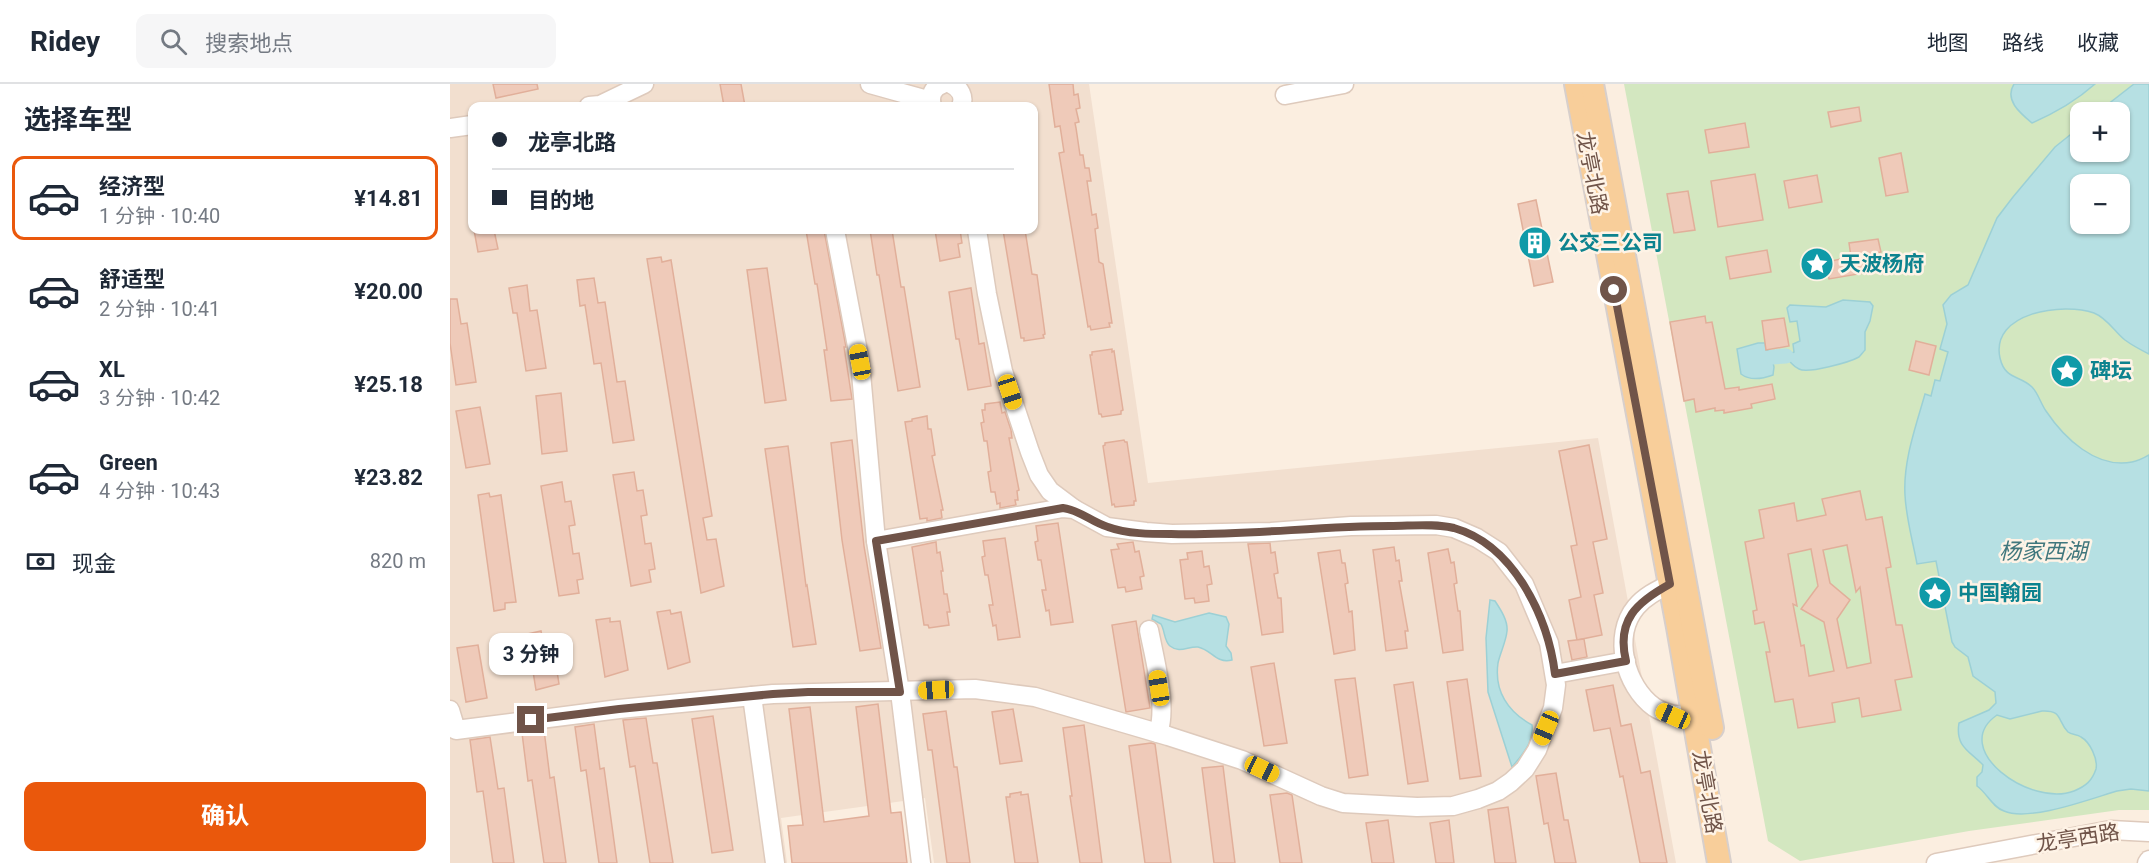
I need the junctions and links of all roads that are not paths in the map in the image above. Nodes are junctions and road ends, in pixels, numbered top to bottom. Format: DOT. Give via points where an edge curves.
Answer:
graph roads {
  1 [pos="644,84"];
  2 [pos="870,84"];
  3 [pos="943,84"];
  4 [pos="951,84"];
  5 [pos="1344,84"];
  6 [pos="1576,84"];
  7 [pos="1592,84"];
  8 [pos="1285,96"];
  9 [pos="606,102"];
  10 [pos="926,102"];
  11 [pos="932,102"];
  12 [pos="961,102"];
  13 [pos="468,126"];
  14 [pos="450,128"];
  15 [pos="836,234"];
  16 [pos="978,234"];
  17 [pos="1074,509"];
  18 [pos="876,541"];
  19 [pos="1670,584"];
  20 [pos="1149,630"];
  21 [pos="1626,661"];
  22 [pos="1555,674"];
  23 [pos="900,692"];
  24 [pos="752,696"];
  25 [pos="450,710"];
  26 [pos="1694,716"];
  27 [pos="1158,733"];
  28 [pos="2149,832"];
  29 [pos="775,863"];
  30 [pos="921,863"];
  31 [pos="1719,863"];
  32 [pos="1735,863"];
  33 [pos="1936,863"];
  1 -- 9 [label="street"];
  2 -- 10 [label="street"];
  3 -- 11 [label="street" via="934,89"];
  4 -- 12 [label="street" via="960,90"];
  5 -- 8 [label="street"];
  6 -- 19 [label="main road, 龙亭北路"];
  7 -- 32 [label="main road, 龙亭北路"];
  13 -- 14 [label="street"];
  15 -- 18 [label="street" via="860,362"];
  16 -- 17 [label="street" via="1004,371 1030,452 1050,491"];
  17 -- 18 [label="street"];
  17 -- 22 [label="street" via="1122,531 1172,534 1351,526 1454,528 1498,552 1524,584 1549,643"];
  18 -- 23 [label="street"];
  19 -- 21 [label="street" via="1648,596 1625,625"];
  19 -- 26 [label="main road, 龙亭北路"];
  20 -- 27 [label="street" via="1162,707"];
  21 -- 22 [label="street"];
  21 -- 26 [label="street" via="1634,685 1652,705 1673,716"];
  22 -- 27 [label="street" via="1553,708 1525,769 1498,791 1453,806 1343,803 1242,760"];
  23 -- 24 [label="street"];
  23 -- 27 [label="street" via="975,688 1007,692"];
  23 -- 30 [label="street"];
  24 -- 25 [label="street" via="456,730"];
  24 -- 29 [label="street"];
  26 -- 31 [label="main road, 龙亭北路"];
  28 -- 33 [label="street, 龙亭西路" via="2111,830"];
}
